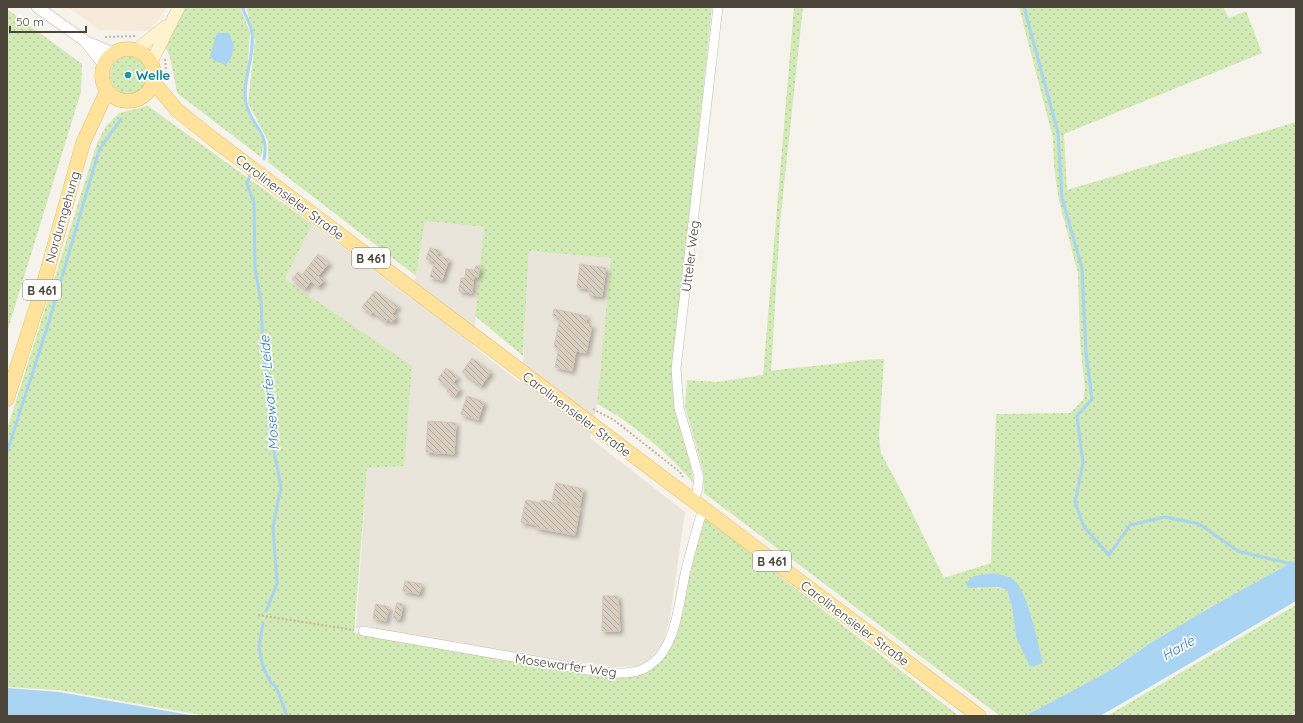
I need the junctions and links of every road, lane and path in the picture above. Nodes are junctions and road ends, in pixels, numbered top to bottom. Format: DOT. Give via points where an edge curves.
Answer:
graph roads {
  1 [pos="38,7"];
  2 [pos="179,7"];
  3 [pos="718,7"];
  4 [pos="170,22"];
  5 [pos="100,36"];
  6 [pos="84,41"];
  7 [pos="148,41"];
  8 [pos="136,50"];
  9 [pos="113,53"];
  10 [pos="152,61"];
  11 [pos="104,65"];
  12 [pos="154,83"];
  13 [pos="113,96"];
  14 [pos="144,96"];
  15 [pos="177,110"];
  16 [pos="7,398"];
  17 [pos="692,501"];
  18 [pos="706,511"];
  19 [pos="258,615"];
  20 [pos="363,632"];
  21 [pos="978,716"];
  1 -- 6 [label="street"];
  2 -- 4 [label="main road"];
  3 -- 17 [label="street, Utteler Weg" via="676,369 679,408 698,477 697,492"];
  4 -- 7 [label="main road"];
  4 -- 10 [label="main road"];
  5 -- 7 [label="path" via="137,36"];
  6 -- 9 [label="street"];
  6 -- 11 [label="street"];
  7 -- 8 [label="main road"];
  8 -- 9 [label="main road" via="120,50"];
  8 -- 10 [label="main road"];
  9 -- 11 [label="main road"];
  10 -- 12 [label="main road"];
  11 -- 13 [label="main road" via="102,78"];
  12 -- 14 [label="main road"];
  12 -- 15 [label="main road, Carolinensieler Straße / B 461"];
  13 -- 14 [label="main road" via="131,102"];
  13 -- 16 [label="main road, Nordumgehung / B 461" via="90,128 83,143 42,290"];
  14 -- 15 [label="main road, Carolinensieler Straße / B 461"];
  15 -- 17 [label="main road, Carolinensieler Straße / B 461"];
  17 -- 18 [label="main road, Carolinensieler Straße / B 461"];
  18 -- 20 [label="street, Mosewarfer Weg" via="700,518 676,621 668,643 661,654 646,668 633,672 600,672"];
  18 -- 21 [label="main road, Carolinensieler Straße / B 461"];
  19 -- 20 [label="path"];
}
